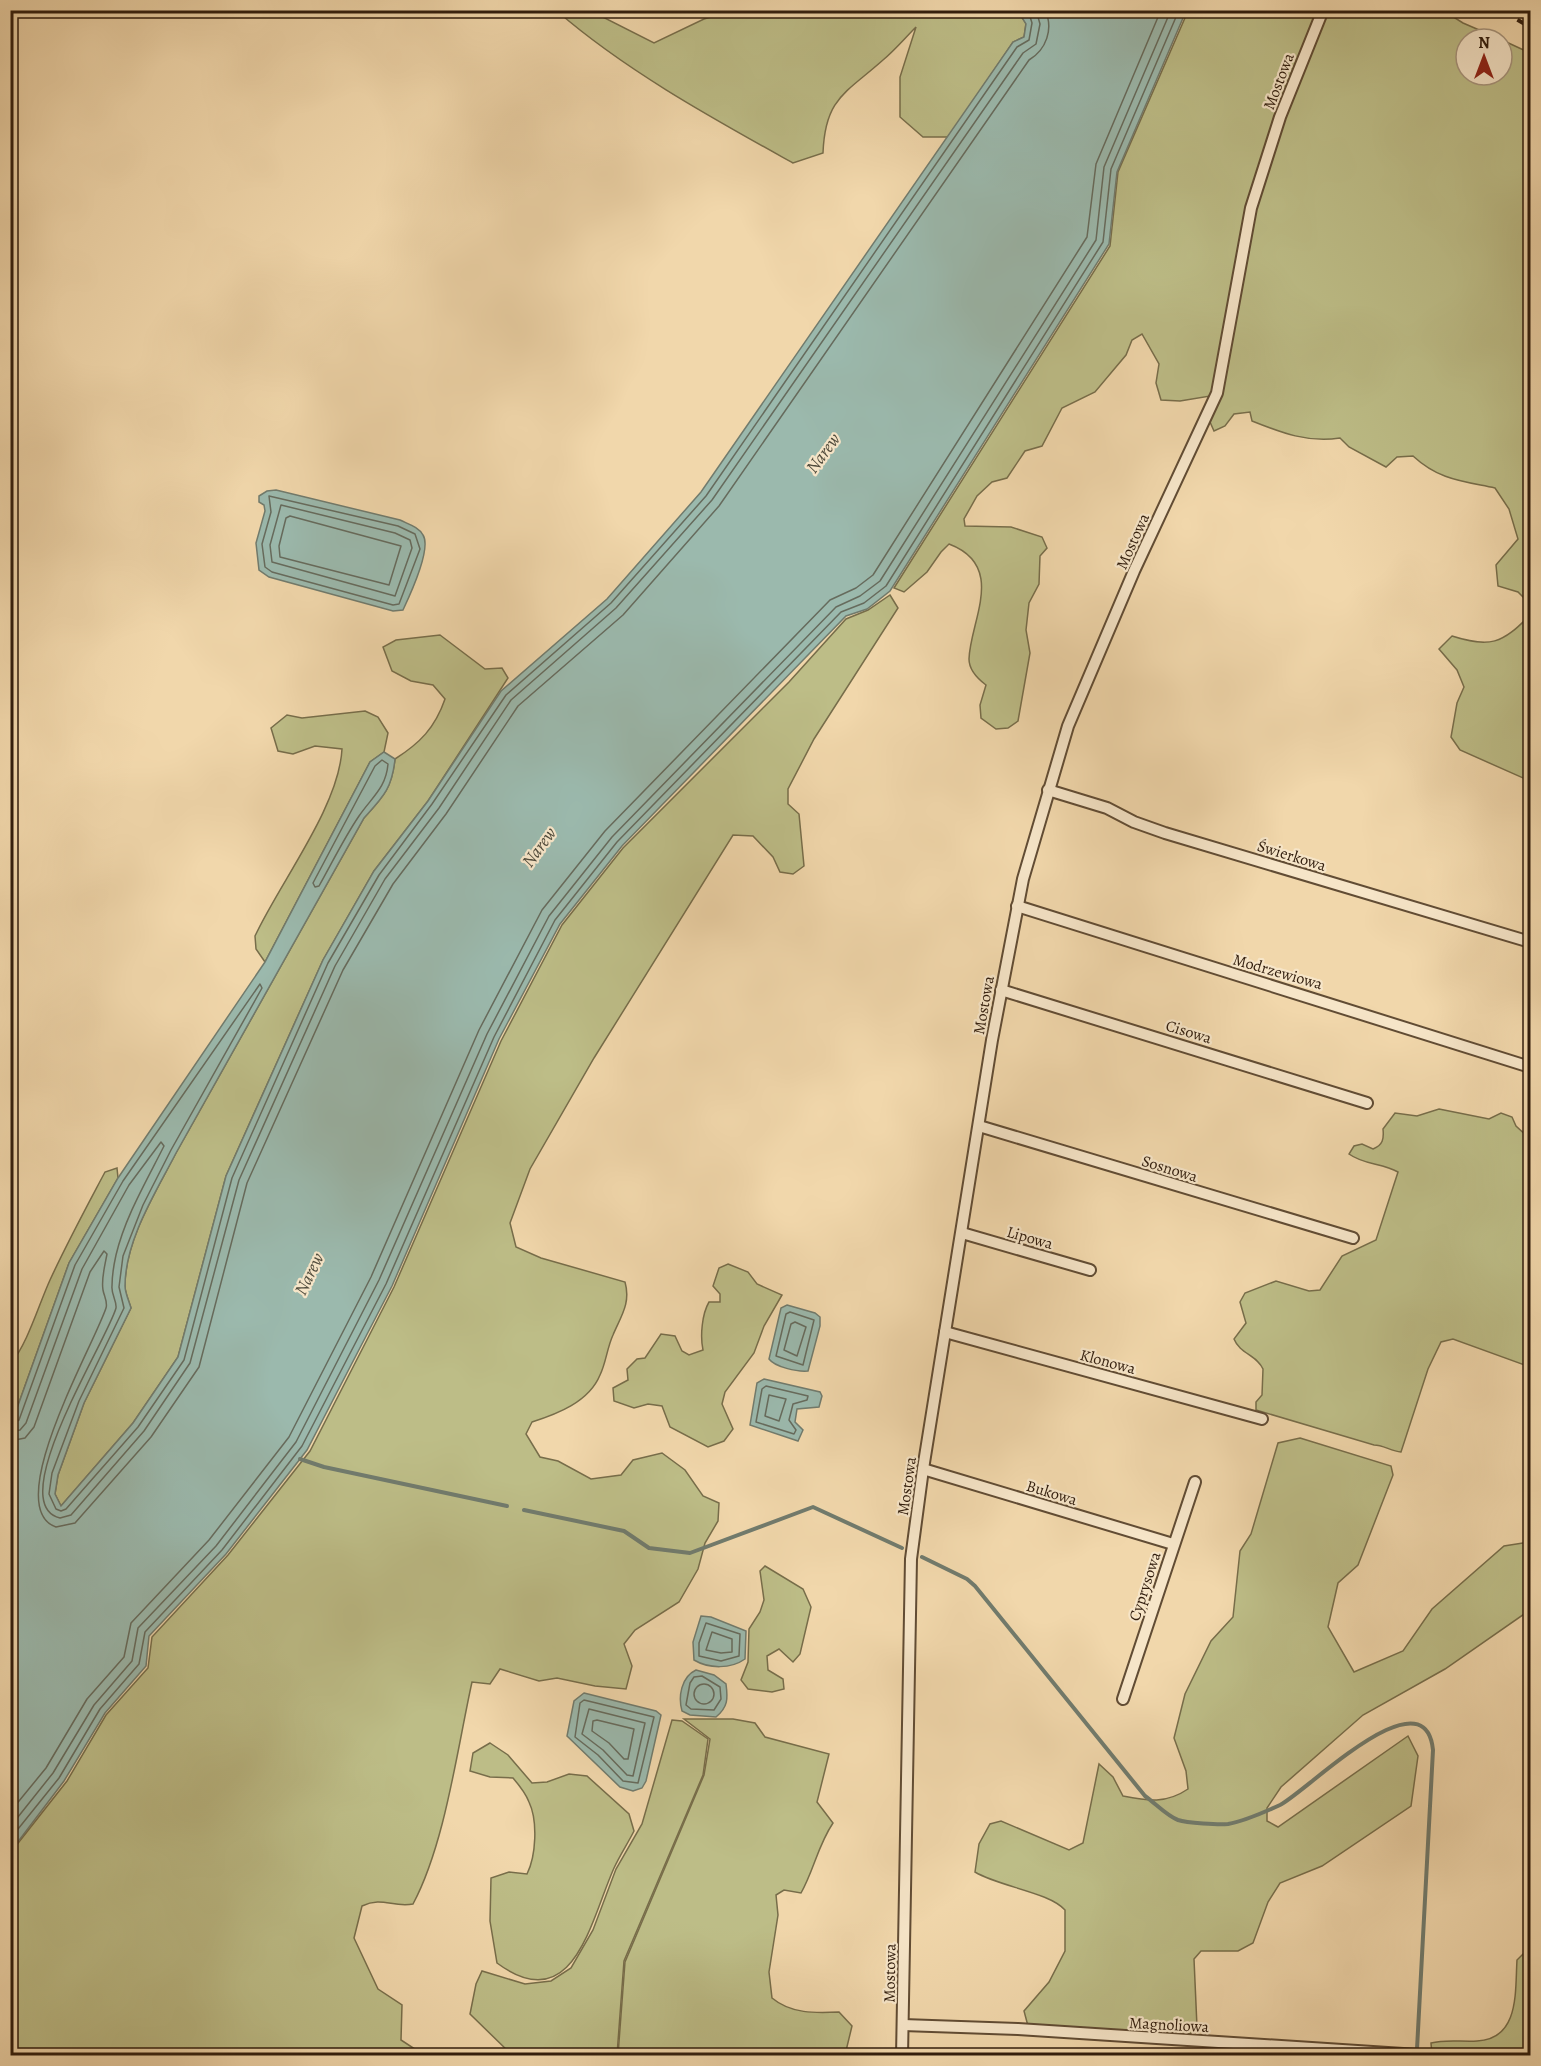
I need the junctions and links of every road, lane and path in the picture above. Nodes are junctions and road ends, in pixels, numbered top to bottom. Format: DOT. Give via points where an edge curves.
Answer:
graph roads {
  1 [pos="1323,10"];
  2 [pos="1048,790"];
  3 [pos="1017,906"];
  4 [pos="1530,942"];
  5 [pos="1001,990"];
  6 [pos="1530,1067"];
  7 [pos="1367,1103"];
  8 [pos="979,1126"];
  9 [pos="962,1233"];
  10 [pos="1353,1238"];
  11 [pos="1090,1270"];
  12 [pos="945,1332"];
  13 [pos="1262,1419"];
  14 [pos="923,1468"];
  15 [pos="1195,1482"];
  16 [pos="1173,1544"];
  17 [pos="1123,1699"];
  18 [pos="903,2025"];
  19 [pos="902,2055"];
  20 [pos="1434,2055"];
  1 -- 2 [label="street, Mostowa" via="1259,178 1217,393 1093,667 1068,726"];
  2 -- 3 [label="street, Mostowa"];
  2 -- 4 [label="street, Świerkowa" via="1165,832"];
  3 -- 5 [label="street, Mostowa"];
  3 -- 6 [label="street, Modrzewiowa"];
  5 -- 7 [label="street, Cisowa"];
  5 -- 8 [label="street, Mostowa"];
  8 -- 9 [label="street, Mostowa"];
  8 -- 10 [label="street, Sosnowa"];
  9 -- 11 [label="street, Lipowa"];
  9 -- 12 [label="street, Mostowa"];
  12 -- 13 [label="street, Klonowa"];
  12 -- 14 [label="street, Mostowa"];
  14 -- 16 [label="street, Bukowa"];
  14 -- 18 [label="street, Mostowa" via="912,1559"];
  15 -- 16 [label="street, Cyprysowa"];
  16 -- 17 [label="street, Cyprysowa"];
  18 -- 19 [label="street, Mostowa"];
  18 -- 20 [label="street, Magnoliowa"];
}
